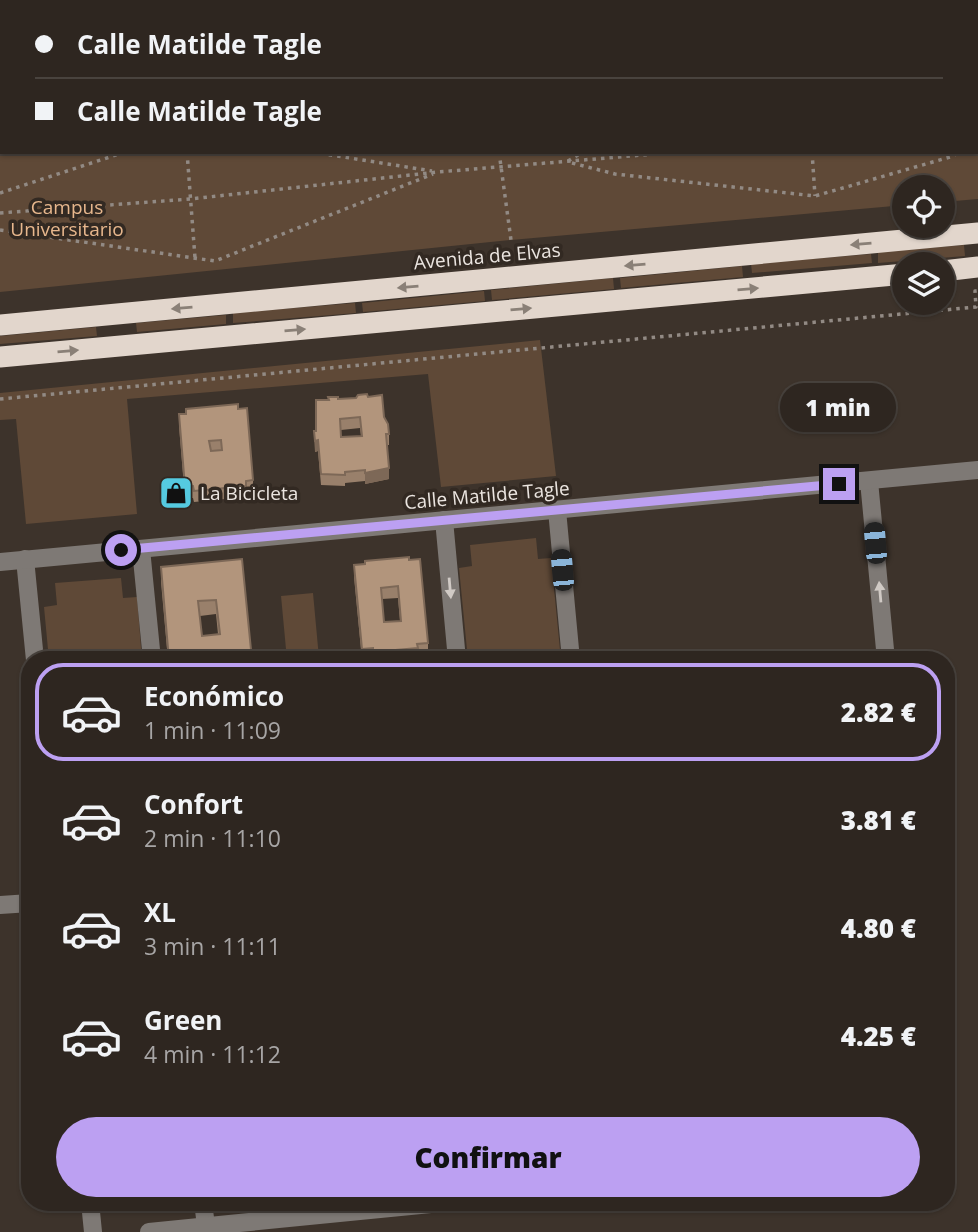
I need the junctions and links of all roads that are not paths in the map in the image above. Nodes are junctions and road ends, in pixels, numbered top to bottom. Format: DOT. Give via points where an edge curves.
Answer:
graph roads {
  1 [pos="978,233"];
  2 [pos="978,267"];
  3 [pos="955,270"];
  4 [pos="892,275"];
  5 [pos="0,325"];
  6 [pos="0,357"];
  7 [pos="978,470"];
  8 [pos="869,481"];
  9 [pos="557,509"];
  10 [pos="444,520"];
  11 [pos="141,549"];
  12 [pos="25,559"];
  13 [pos="0,562"];
  14 [pos="34,651"];
  15 [pos="151,651"];
  16 [pos="456,651"];
  17 [pos="570,651"];
  18 [pos="885,651"];
  19 [pos="21,904"];
  20 [pos="0,905"];
  21 [pos="91,1211"];
  22 [pos="204,1211"];
  23 [pos="359,1211"];
  24 [pos="205,1226"];
  25 [pos="93,1232"];
  26 [pos="149,1232"];
  1 -- 5 [label="highway, Avenida de Elvas, one-way"];
  2 -- 3 [label="highway"];
  6 -- 4 [label="highway, one-way"];
  7 -- 8 [label="street, Calle Matilde Tagle"];
  8 -- 9 [label="street, Calle Matilde Tagle"];
  18 -- 8 [label="street, one-way"];
  9 -- 10 [label="street, Calle Matilde Tagle"];
  9 -- 17 [label="street"];
  10 -- 11 [label="street, Calle Matilde Tagle"];
  10 -- 16 [label="street, one-way"];
  11 -- 12 [label="street, Calle Matilde Tagle"];
  11 -- 15 [label="street"];
  12 -- 13 [label="street, Calle Matilde Tagle"];
  12 -- 14 [label="street"];
  19 -- 20 [label="street"];
  21 -- 25 [label="street"];
  22 -- 24 [label="street"];
  23 -- 24 [label="street"];
  24 -- 26 [label="street"];
}
